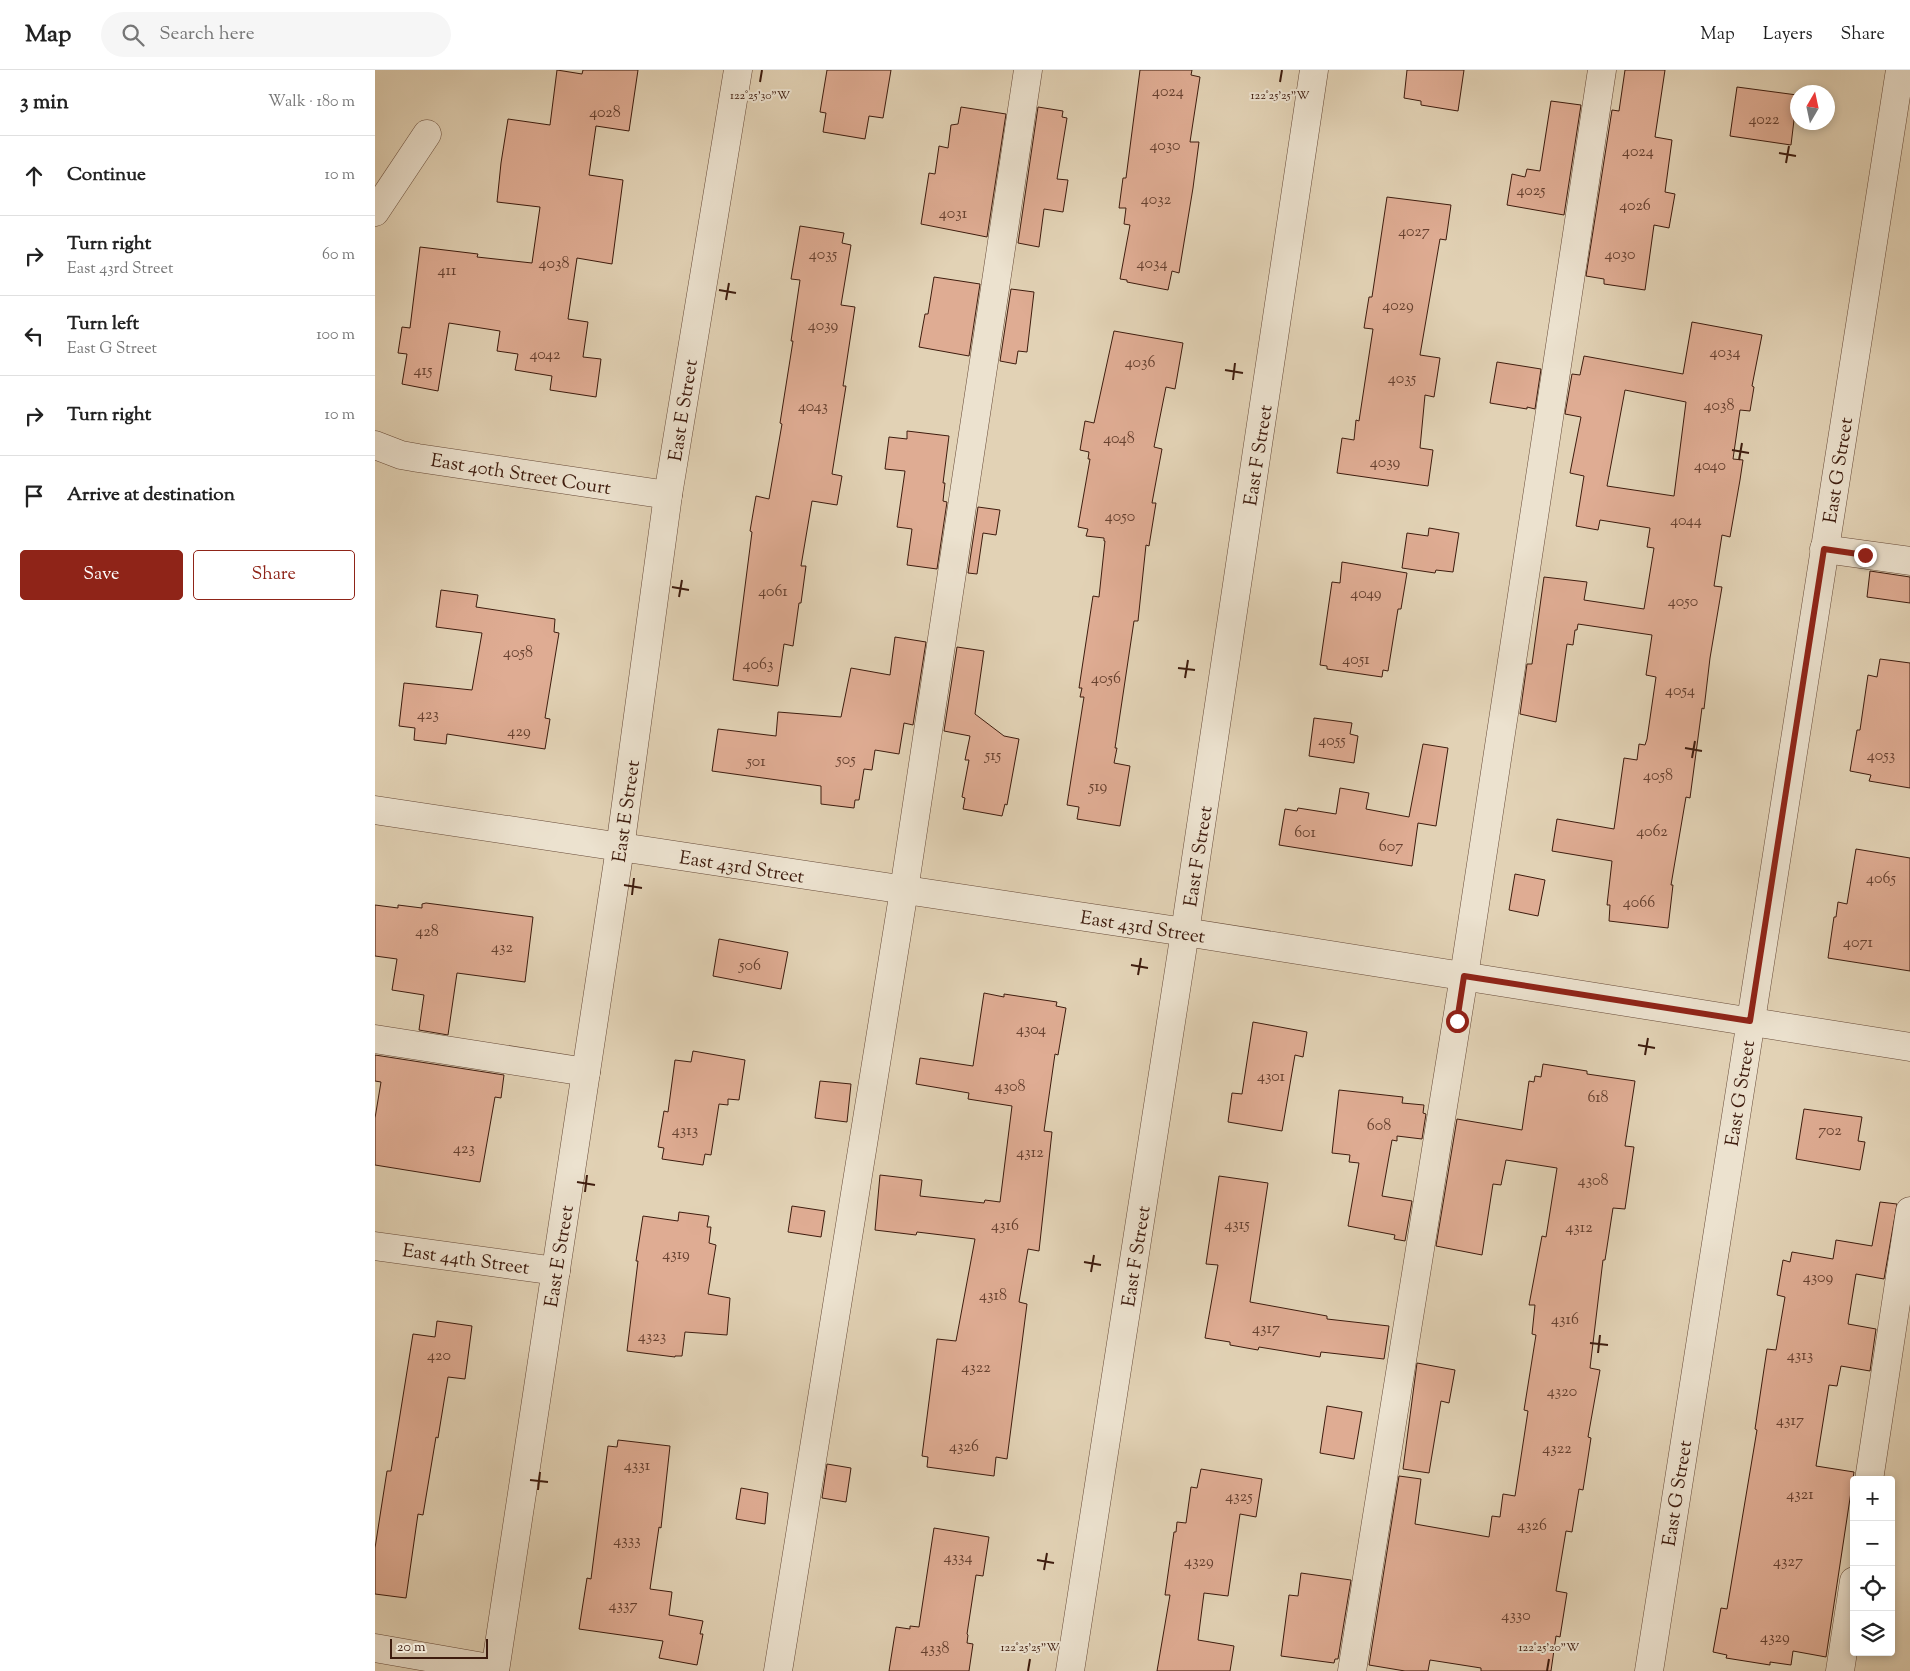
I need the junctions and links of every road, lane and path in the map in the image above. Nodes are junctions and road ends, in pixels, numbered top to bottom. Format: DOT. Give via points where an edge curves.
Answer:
graph roads {
  1 [pos="738,70"];
  2 [pos="1028,70"];
  3 [pos="1314,70"];
  4 [pos="1602,70"];
  5 [pos="1900,70"];
  6 [pos="427,134"];
  7 [pos="375,212"];
  8 [pos="375,445"];
  9 [pos="669,495"];
  10 [pos="1824,549"];
  11 [pos="1910,561"];
  12 [pos="375,810"];
  13 [pos="620,848"];
  14 [pos="904,890"];
  15 [pos="1185,932"];
  16 [pos="1464,976"];
  17 [pos="1750,1021"];
  18 [pos="375,1039"];
  19 [pos="1910,1047"];
  20 [pos="586,1072"];
  21 [pos="1910,1211"];
  22 [pos="375,1246"];
  23 [pos="556,1271"];
  24 [pos="1870,1476"];
  25 [pos="1850,1607"];
  26 [pos="375,1648"];
  27 [pos="495,1670"];
  28 [pos="778,1671"];
  29 [pos="1070,1671"];
  30 [pos="1352,1671"];
  31 [pos="1649,1671"];
  32 [pos="1840,1671"];
  1 -- 9 [label="street, East E Street"];
  2 -- 14 [label="street"];
  3 -- 15 [label="street, East F Street"];
  4 -- 16 [label="street"];
  5 -- 10 [label="street, East G Street"];
  6 -- 7 [label="street"];
  8 -- 9 [label="street, East 40th Street Court" via="418,458"];
  9 -- 13 [label="street, East E Street"];
  10 -- 11 [label="street"];
  10 -- 17 [label="street, East G Street"];
  12 -- 13 [label="street, East 43rd Street"];
  13 -- 14 [label="street, East 43rd Street"];
  13 -- 20 [label="street, East E Street"];
  14 -- 15 [label="street, East 43rd Street"];
  14 -- 28 [label="street"];
  15 -- 16 [label="street, East 43rd Street"];
  15 -- 29 [label="street, East F Street"];
  16 -- 17 [label="street, East 43rd Street"];
  16 -- 30 [label="street"];
  17 -- 19 [label="street, East 43rd Street"];
  17 -- 31 [label="street, East G Street"];
  18 -- 20 [label="street"];
  20 -- 23 [label="street, East E Street"];
  21 -- 24 [label="street"];
  22 -- 23 [label="street, East 44th Street"];
  23 -- 27 [label="street, East E Street"];
  25 -- 32 [label="street"];
  26 -- 27 [label="street"];
}
